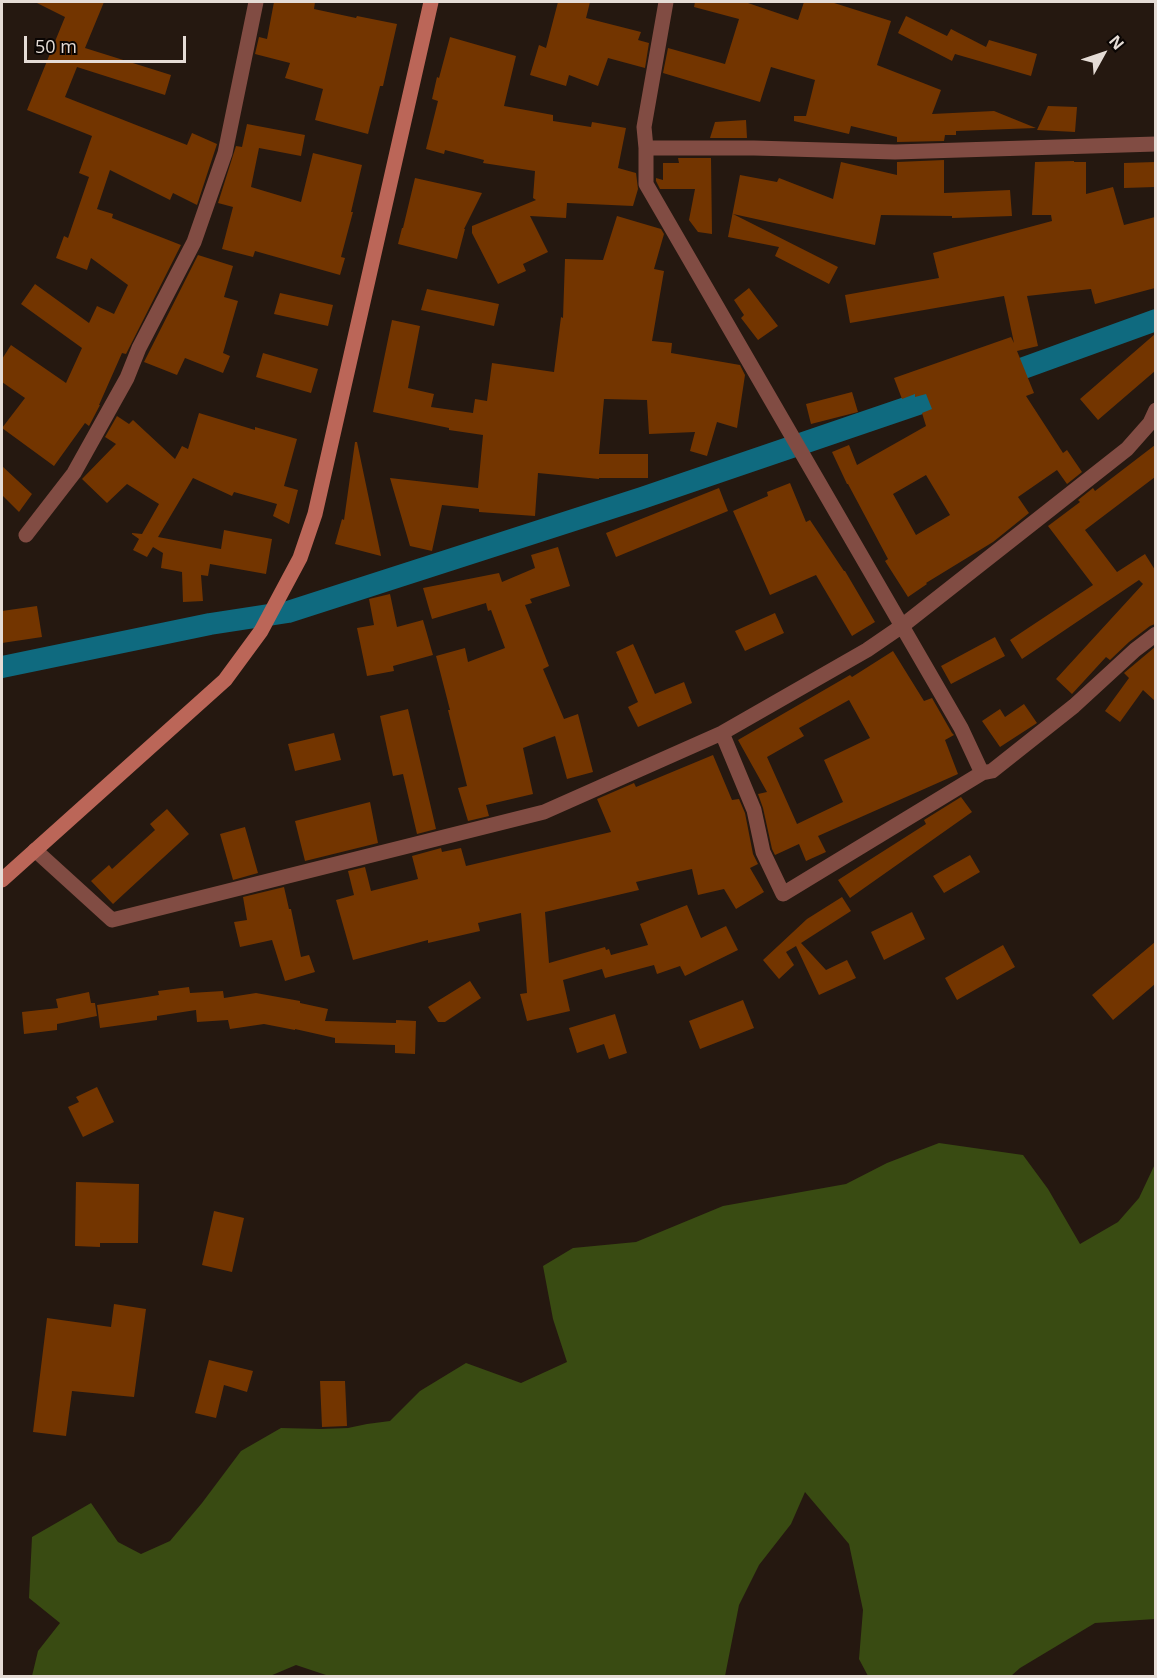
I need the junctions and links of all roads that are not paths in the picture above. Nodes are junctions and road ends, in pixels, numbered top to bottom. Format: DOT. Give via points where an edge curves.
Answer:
graph roads {
  1 [pos="256,2"];
  2 [pos="431,2"];
  3 [pos="666,2"];
  4 [pos="1155,144"];
  5 [pos="646,148"];
  6 [pos="1155,410"];
  7 [pos="26,535"];
  8 [pos="902,626"];
  9 [pos="1155,634"];
  10 [pos="722,733"];
  11 [pos="982,773"];
  12 [pos="35,850"];
  13 [pos="2,880"];
  1 -- 7 [label="street" via="225,153 194,242 74,474"];
  2 -- 12 [label="main road" via="315,514 300,558 261,631 225,680"];
  3 -- 5 [label="street" via="644,127"];
  4 -- 5 [label="street" via="896,152"];
  5 -- 8 [label="street" via="646,184"];
  6 -- 8 [label="street" via="1150,423 1127,449"];
  8 -- 10 [label="street"];
  8 -- 11 [label="street" via="962,728"];
  9 -- 11 [label="street" via="1065,713 992,771"];
  10 -- 11 [label="street" via="754,810 763,852 783,894"];
  10 -- 12 [label="street" via="543,812 112,920"];
  12 -- 13 [label="main road"];
}
